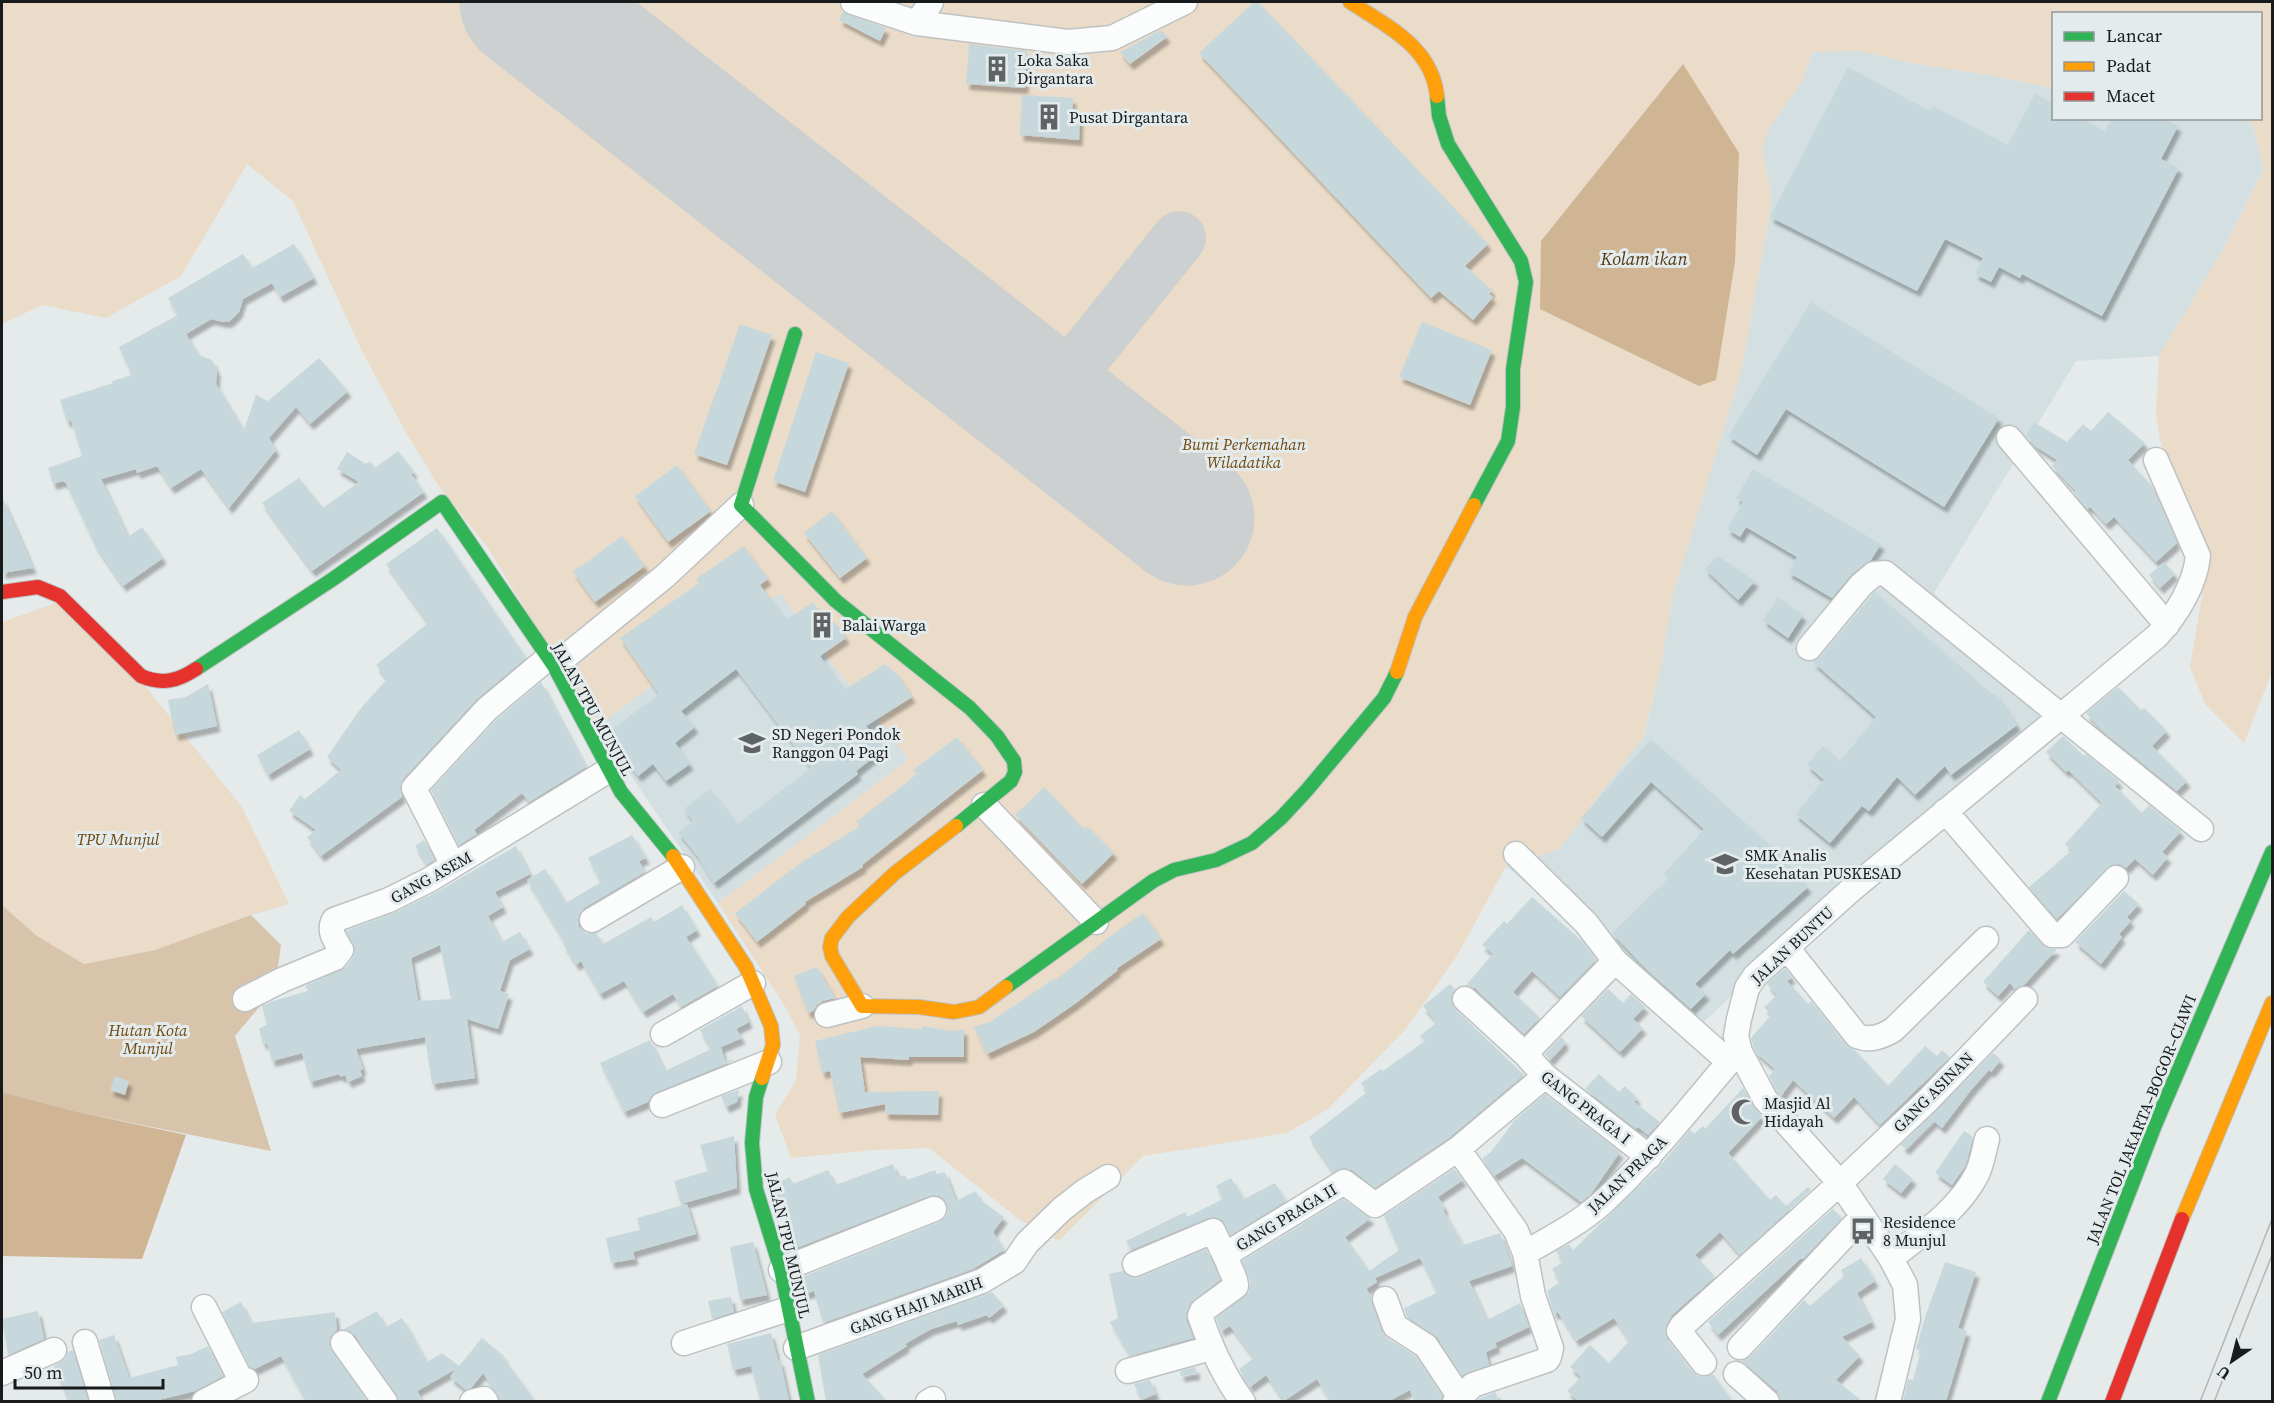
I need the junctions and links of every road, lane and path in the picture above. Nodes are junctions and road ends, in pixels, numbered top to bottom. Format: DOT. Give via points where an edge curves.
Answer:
graph roads {
  1 [pos="853,2"];
  2 [pos="931,2"];
  3 [pos="1185,2"];
  4 [pos="1350,2"];
  5 [pos="917,24"];
  6 [pos="795,334"];
  7 [pos="2009,438"];
  8 [pos="2156,460"];
  9 [pos="741,505"];
  10 [pos="2,592"];
  11 [pos="2167,625"];
  12 [pos="1809,648"];
  13 [pos="553,661"];
  14 [pos="2061,716"];
  15 [pos="609,770"];
  16 [pos="984,805"];
  17 [pos="1945,811"];
  18 [pos="2201,829"];
  19 [pos="2272,852"];
  20 [pos="1516,854"];
  21 [pos="453,865"];
  22 [pos="682,867"];
  23 [pos="2116,878"];
  24 [pos="592,920"];
  25 [pos="1096,922"];
  26 [pos="1986,939"];
  27 [pos="1786,948"];
  28 [pos="1615,961"];
  29 [pos="753,983"];
  30 [pos="245,999"];
  31 [pos="1465,999"];
  32 [pos="2025,999"];
  33 [pos="2272,1003"];
  34 [pos="862,1006"];
  35 [pos="827,1015"];
  36 [pos="663,1034"];
  37 [pos="1525,1054"];
  38 [pos="1734,1057"];
  39 [pos="769,1062"];
  40 [pos="1545,1076"];
  41 [pos="662,1105"];
  42 [pos="1987,1139"];
  43 [pos="1458,1149"];
  44 [pos="1649,1157"];
  45 [pos="1108,1177"];
  46 [pos="1840,1183"];
  47 [pos="934,1209"];
  48 [pos="1862,1217"];
  49 [pos="1525,1253"];
  50 [pos="1891,1258"];
  51 [pos="1227,1260"];
  52 [pos="1135,1264"];
  53 [pos="781,1270"];
  54 [pos="1385,1299"];
  55 [pos="204,1307"];
  56 [pos="788,1309"];
  57 [pos="86,1342"];
  58 [pos="343,1342"];
  59 [pos="684,1343"];
  60 [pos="1211,1347"];
  61 [pos="1740,1347"];
  62 [pos="796,1348"];
  63 [pos="54,1350"];
  64 [pos="1704,1363"];
  65 [pos="1128,1371"];
  66 [pos="2,1373"];
  67 [pos="1736,1374"];
  68 [pos="1457,1399"];
  69 [pos="103,1401"];
  70 [pos="204,1401"];
  71 [pos="385,1401"];
  72 [pos="472,1401"];
  73 [pos="486,1401"];
  74 [pos="808,1401"];
  75 [pos="1243,1401"];
  76 [pos="1767,1401"];
  77 [pos="1888,1401"];
  78 [pos="2048,1401"];
  79 [pos="2112,1401"];
  1 -- 5 [label="street"];
  2 -- 5 [label="street"];
  3 -- 5 [label="street" via="1112,38 1068,42"];
  4 -- 25 [label="main road" via="1419,50 1436,84 1439,116 1448,144 1523,267 1526,282 1513,369 1508,441 1415,617 1392,685 1366,722 1281,818 1252,843 1216,860 1166,873"];
  6 -- 9 [label="main road"];
  7 -- 11 [label="street"];
  8 -- 11 [label="street, JALAN BUNTU" via="2198,556 2184,599"];
  9 -- 13 [label="street" via="665,576"];
  9 -- 16 [label="main road" via="836,602 970,708 997,735 1014,761 1015,772 1011,781"];
  10 -- 13 [label="main road, JALAN TPU MUNJUL" via="44,586 60,596 141,676 167,683 181,679 333,579 442,502"];
  11 -- 14 [label="street, JALAN BUNTU"];
  12 -- 14 [label="street" via="1861,585 1874,573 1885,573"];
  13 -- 15 [label="main road, JALAN TPU MUNJUL"];
  13 -- 21 [label="street" via="487,709 414,788"];
  14 -- 17 [label="street, JALAN BUNTU"];
  14 -- 18 [label="street"];
  15 -- 21 [label="street, GANG ASEM"];
  15 -- 22 [label="main road, JALAN TPU MUNJUL" via="621,792"];
  16 -- 25 [label="street"];
  16 -- 34 [label="main road" via="895,873 848,917 832,938 832,956"];
  17 -- 23 [label="street" via="2052,935 2062,935"];
  17 -- 27 [label="street, JALAN BUNTU"];
  19 -- 78 [label="main road, JALAN TOL JAKARTA–BOGOR–CIAWI" via="2137,1165"];
  20 -- 28 [label="street" via="1586,923"];
  21 -- 30 [label="street, GANG ASEM" via="389,900 334,920 331,932 341,950 339,955"];
  22 -- 24 [label="street"];
  22 -- 29 [label="main road, JALAN TPU MUNJUL"];
  25 -- 34 [label="main road" via="979,1007 954,1012"];
  26 -- 27 [label="street" via="1893,1030 1865,1039 1857,1036"];
  27 -- 38 [label="street, JALAN BUNTU" via="1747,988"];
  28 -- 37 [label="street"];
  28 -- 38 [label="street"];
  29 -- 36 [label="street"];
  29 -- 39 [label="main road, JALAN TPU MUNJUL" via="771,1026 773,1045"];
  31 -- 37 [label="street, GANG PRAGA I"];
  32 -- 46 [label="street, GANG ASINAN" via="1928,1100"];
  33 -- 79 [label="main road"];
  34 -- 35 [label="street"];
  37 -- 40 [label="street, GANG PRAGA I"];
  38 -- 44 [label="street, JALAN PRAGA"];
  38 -- 46 [label="street, JALAN BUNTU" via="1765,1099"];
  39 -- 41 [label="street"];
  39 -- 53 [label="main road, JALAN TPU MUNJUL" via="756,1097 752,1143 756,1189"];
  40 -- 43 [label="street"];
  40 -- 44 [label="street, GANG PRAGA I"];
  42 -- 50 [label="street" via="1977,1173 1957,1203"];
  43 -- 49 [label="street" via="1516,1231"];
  43 -- 51 [label="street, GANG PRAGA II" via="1374,1205 1344,1182 1230,1251"];
  44 -- 49 [label="street, JALAN PRAGA" via="1600,1204"];
  45 -- 62 [label="street, GANG HAJI MARIH" via="1062,1209 1014,1262 982,1281"];
  46 -- 48 [label="street, JALAN BUNTU"];
  46 -- 64 [label="street, GANG ASINAN" via="1682,1326 1680,1331"];
  47 -- 53 [label="street"];
  48 -- 50 [label="street, JALAN BUNTU"];
  48 -- 61 [label="street"];
  49 -- 68 [label="street" via="1533,1296 1551,1348 1549,1357 1473,1385"];
  50 -- 77 [label="street, JALAN BUNTU" via="1905,1284 1908,1319"];
  51 -- 52 [label="street" via="1213,1231"];
  51 -- 60 [label="street, GANG PRAGA II" via="1236,1286 1200,1316"];
  53 -- 56 [label="main road, JALAN TPU MUNJUL"];
  54 -- 68 [label="street" via="1395,1326 1426,1346"];
  55 -- 70 [label="street" via="244,1381"];
  56 -- 59 [label="street"];
  56 -- 62 [label="main road, JALAN TPU MUNJUL"];
  57 -- 69 [label="street"];
  58 -- 71 [label="street"];
  60 -- 65 [label="street"];
  60 -- 75 [label="street, GANG PRAGA II" via="1228,1382"];
  62 -- 74 [label="main road, JALAN TPU MUNJUL"];
  63 -- 66 [label="street"];
  67 -- 76 [label="street"];
  72 -- 73 [label="street"];
}
